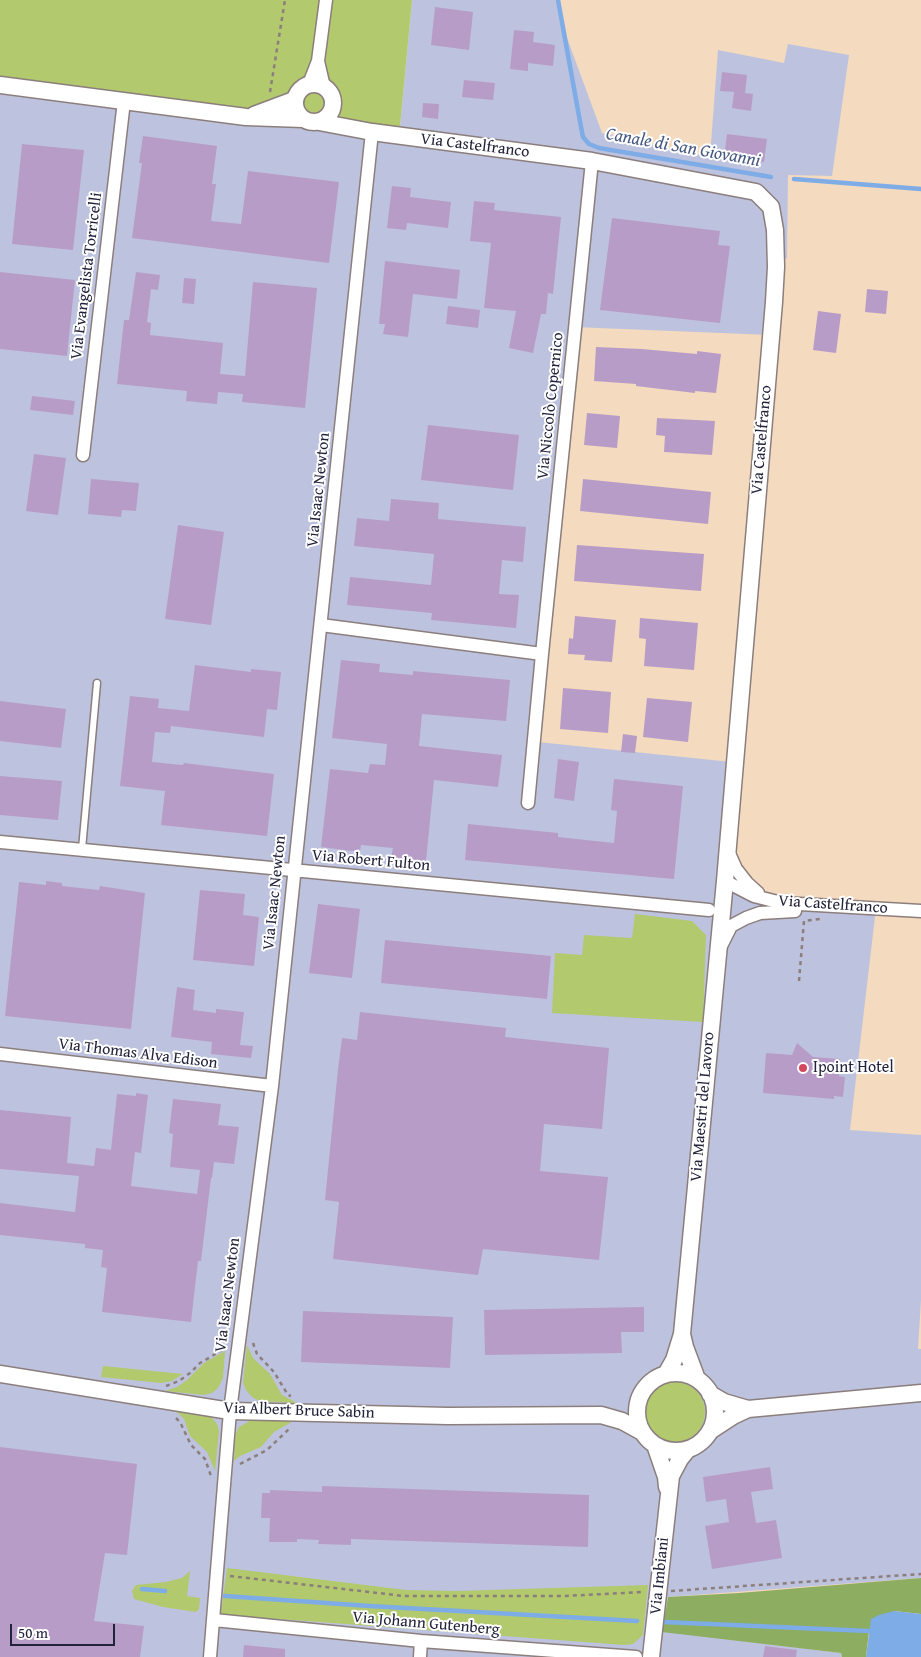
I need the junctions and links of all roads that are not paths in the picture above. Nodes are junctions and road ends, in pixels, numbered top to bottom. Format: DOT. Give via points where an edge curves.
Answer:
graph roads {
  1 [pos="326,0"];
  2 [pos="0,85"];
  3 [pos="316,85"];
  4 [pos="294,100"];
  5 [pos="124,101"];
  6 [pos="332,109"];
  7 [pos="246,117"];
  8 [pos="311,121"];
  9 [pos="372,132"];
  10 [pos="592,161"];
  11 [pos="83,455"];
  12 [pos="321,625"];
  13 [pos="542,654"];
  14 [pos="98,683"];
  15 [pos="528,803"];
  16 [pos="0,842"];
  17 [pos="728,849"];
  18 [pos="82,850"];
  19 [pos="294,870"];
  20 [pos="725,881"];
  21 [pos="768,901"];
  22 [pos="839,907"];
  23 [pos="709,910"];
  24 [pos="921,911"];
  25 [pos="717,959"];
  26 [pos="0,1054"];
  27 [pos="272,1086"];
  28 [pos="682,1334"];
  29 [pos="0,1374"];
  30 [pos="666,1374"];
  31 [pos="697,1379"];
  32 [pos="921,1392"];
  33 [pos="710,1394"];
  34 [pos="640,1396"];
  35 [pos="748,1409"];
  36 [pos="230,1411"];
  37 [pos="601,1415"];
  38 [pos="710,1431"];
  39 [pos="642,1432"];
  40 [pos="655,1445"];
  41 [pos="688,1449"];
  42 [pos="668,1495"];
  43 [pos="214,1620"];
  44 [pos="421,1641"];
  45 [pos="210,1657"];
  46 [pos="420,1657"];
  47 [pos="636,1657"];
  48 [pos="651,1657"];
  1 -- 3 [label="street"];
  2 -- 5 [label="street, Via Castelfranco"];
  3 -- 4 [label="street" via="300,88"];
  3 -- 6 [label="street" via="332,97"];
  4 -- 7 [label="street, Via Castelfranco"];
  4 -- 8 [label="street" via="296,112"];
  5 -- 7 [label="street, Via Castelfranco"];
  5 -- 11 [label="street, Via Evangelista Torricelli"];
  6 -- 8 [label="street" via="325,119"];
  6 -- 9 [label="street, Via Castelfranco"];
  7 -- 8 [label="street, Via Castelfranco"];
  8 -- 9 [label="street, Via Castelfranco"];
  9 -- 10 [label="street, Via Castelfranco"];
  9 -- 12 [label="street, Via Isaac Newton"];
  10 -- 13 [label="street, Via Niccolò Copernico"];
  10 -- 17 [label="street, Via Castelfranco" via="756,192 771,207 775,230 774,302"];
  12 -- 13 [label="street"];
  12 -- 19 [label="street, Via Isaac Newton"];
  13 -- 15 [label="street, Via Niccolò Copernico"];
  14 -- 18 [label="lane"];
  16 -- 18 [label="street, Via Robert Fulton"];
  17 -- 20 [label="street, Via Castelfranco"];
  17 -- 21 [label="street" via="736,869"];
  18 -- 19 [label="street, Via Robert Fulton"];
  19 -- 23 [label="street, Via Robert Fulton"];
  19 -- 27 [label="street, Via Isaac Newton"];
  20 -- 21 [label="street, Via Castelfranco"];
  20 -- 25 [label="street, Via Maestri del Lavoro"];
  21 -- 22 [label="street, Via Castelfranco"];
  22 -- 24 [label="street, Via Castelfranco"];
  22 -- 25 [label="street" via="760,913 746,918 731,926"];
  25 -- 28 [label="street, Via Maestri del Lavoro"];
  26 -- 27 [label="street, Via Thomas Alva Edison"];
  27 -- 36 [label="street, Via Isaac Newton"];
  28 -- 30 [label="street, Via Maestri del Lavoro"];
  28 -- 31 [label="street, Via Maestri del Lavoro"];
  29 -- 36 [label="street, Via Albert Bruce Sabin"];
  30 -- 31 [label="street" via="679,1373"];
  30 -- 34 [label="street" via="655,1379"];
  31 -- 33 [label="street"];
  32 -- 35 [label="street"];
  33 -- 35 [label="street"];
  33 -- 38 [label="street" via="715,1412"];
  34 -- 37 [label="street, Via Albert Bruce Sabin"];
  34 -- 39 [label="street" via="637,1415"];
  35 -- 38 [label="street"];
  36 -- 37 [label="street, Via Albert Bruce Sabin" via="448,1416"];
  36 -- 43 [label="street, Via Isaac Newton"];
  37 -- 39 [label="street, Via Albert Bruce Sabin" via="622,1421"];
  38 -- 41 [label="street" via="700,1443"];
  39 -- 40 [label="street"];
  40 -- 41 [label="street" via="674,1451"];
  40 -- 42 [label="street, Via Imbiani" via="666,1477"];
  41 -- 42 [label="street, Via Imbiani" via="671,1476"];
  42 -- 48 [label="street, Via Imbiani"];
  43 -- 44 [label="street, Via Johann Gutenberg"];
  43 -- 45 [label="street, Via Isaac Newton"];
  44 -- 46 [label="street"];
  44 -- 47 [label="street, Via Johann Gutenberg"];
}
